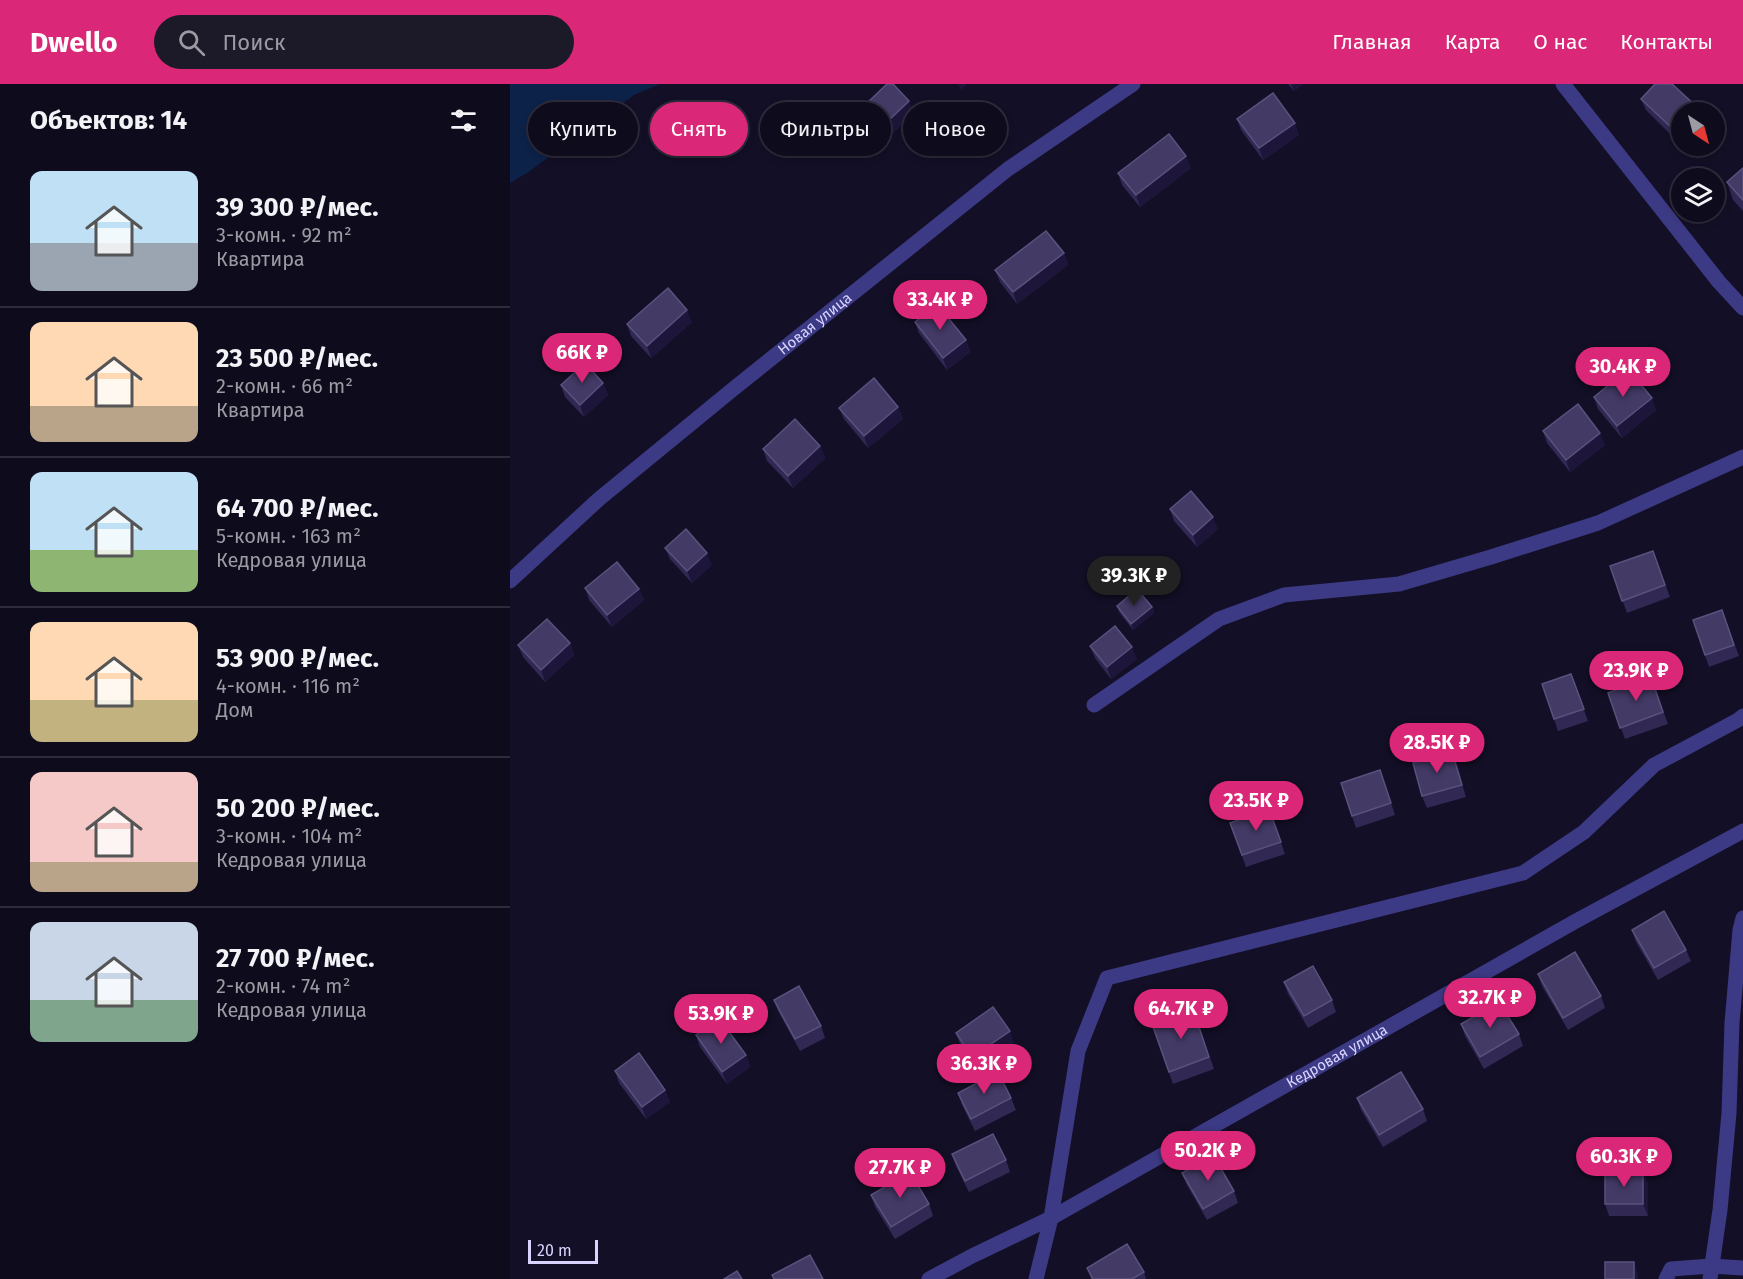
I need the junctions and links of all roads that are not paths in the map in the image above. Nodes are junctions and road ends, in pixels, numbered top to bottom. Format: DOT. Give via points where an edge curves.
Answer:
graph roads {
  1 [pos="1133,84"];
  2 [pos="1563,84"];
  3 [pos="1743,308"];
  4 [pos="1743,457"];
  5 [pos="510,580"];
  6 [pos="1094,705"];
  7 [pos="1743,716"];
  8 [pos="1743,831"];
  9 [pos="1743,918"];
  10 [pos="1051,1218"];
  11 [pos="1743,1268"];
  12 [pos="1711,1273"];
  13 [pos="929,1279"];
  14 [pos="1036,1279"];
  15 [pos="1666,1279"];
  1 -- 5 [label="street, Новая улица" via="999,177 617,485"];
  2 -- 3 [label="street"];
  4 -- 6 [label="street" via="1598,523 1491,557 1399,584 1284,596 1219,619"];
  7 -- 10 [label="street" via="1654,765 1584,832 1523,873 1107,978 1078,1051"];
  8 -- 10 [label="street, Кедровая улица"];
  9 -- 12 [label="street" via="1732,1023 1729,1113"];
  10 -- 13 [label="street, Кедровая улица"];
  10 -- 14 [label="street"];
  11 -- 12 [label="street"];
  12 -- 15 [label="street" via="1671,1269"];
}
